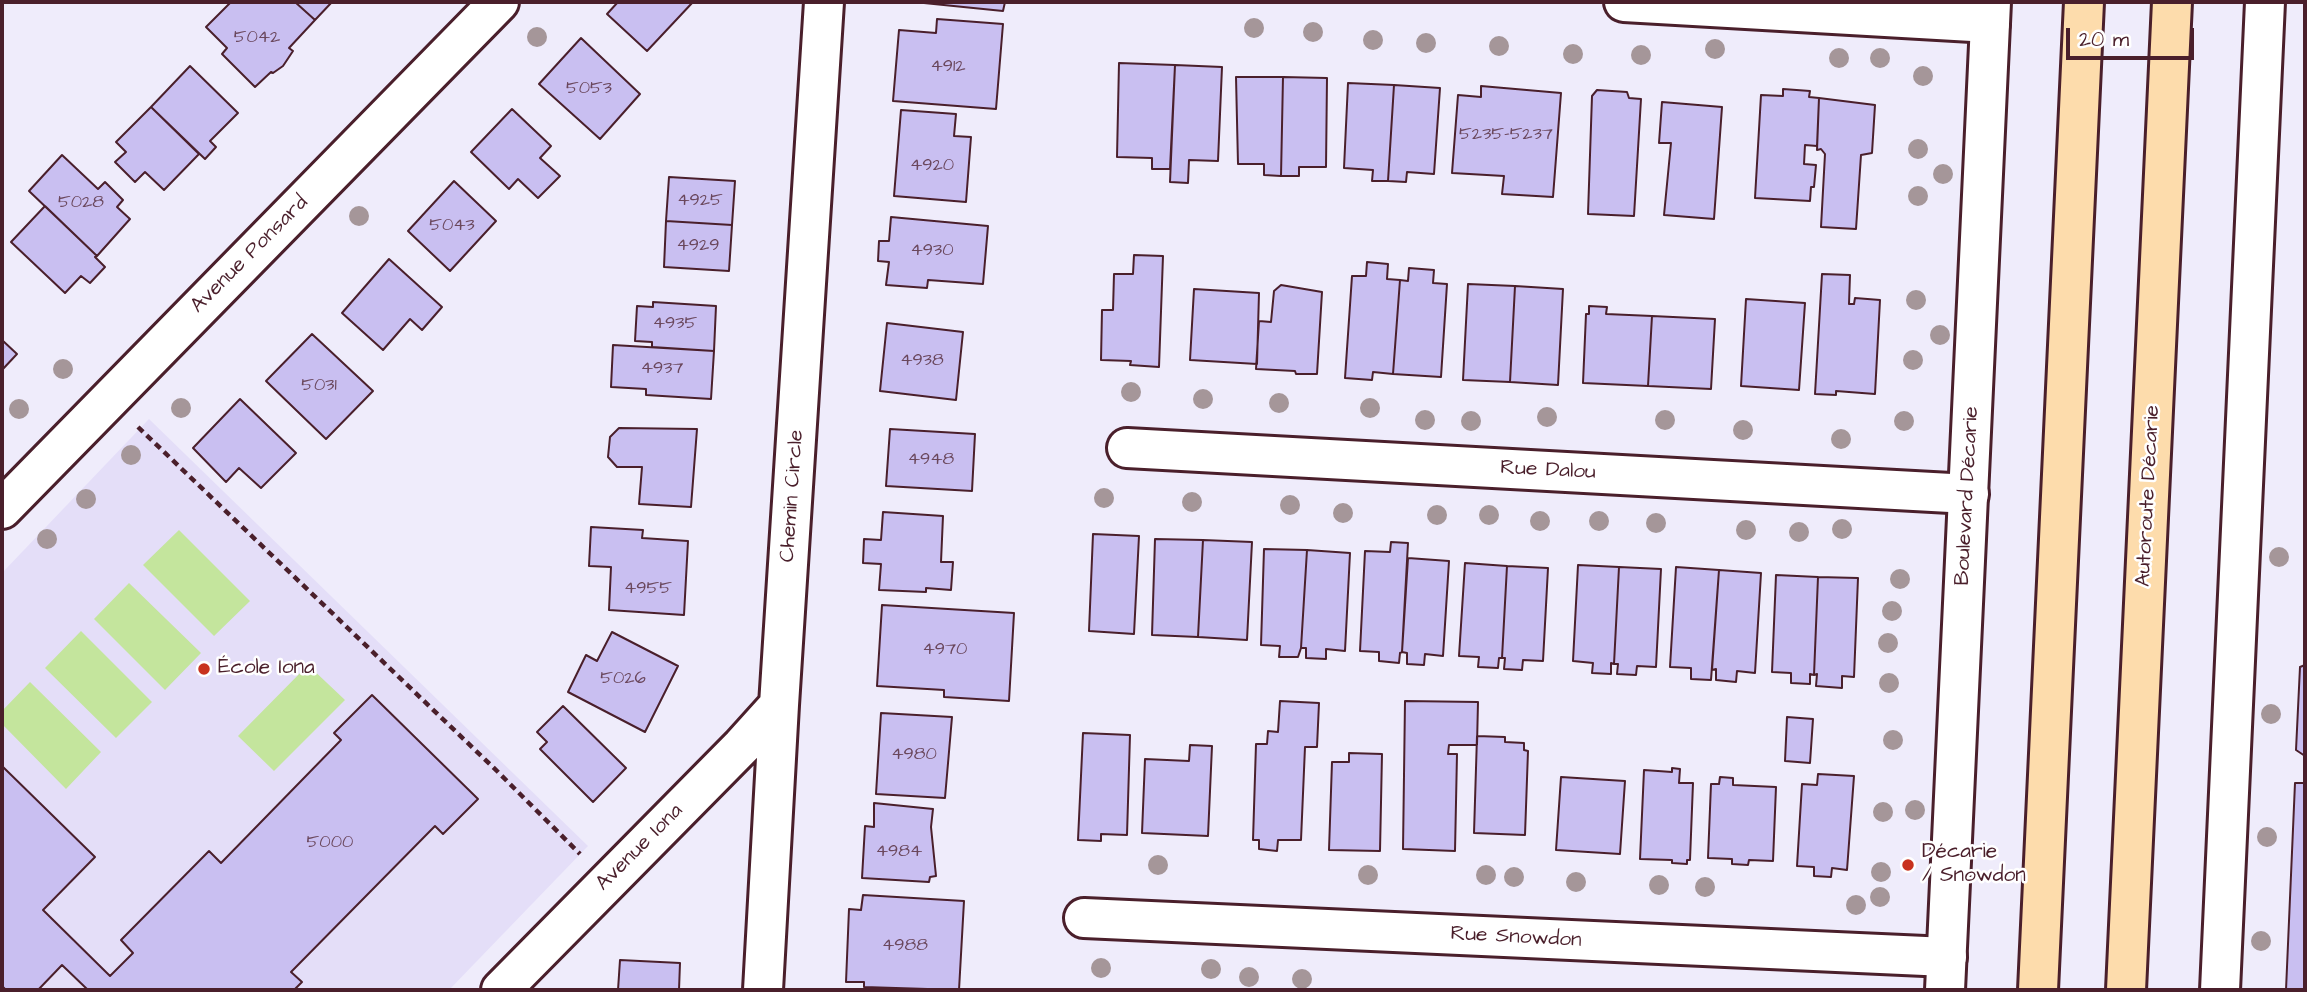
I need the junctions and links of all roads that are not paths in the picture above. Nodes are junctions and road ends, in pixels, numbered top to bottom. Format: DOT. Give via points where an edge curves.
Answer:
graph roads {
  1 [pos="499,2"];
  2 [pos="824,2"];
  3 [pos="1624,2"];
  4 [pos="2084,2"];
  5 [pos="2172,2"];
  6 [pos="2265,2"];
  7 [pos="1991,13"];
  8 [pos="1127,447"];
  9 [pos="1969,494"];
  10 [pos="2,509"];
  11 [pos="779,705"];
  12 [pos="1084,918"];
  13 [pos="1946,974"];
  14 [pos="500,990"];
  15 [pos="763,990"];
  16 [pos="2038,990"];
  17 [pos="2126,990"];
  18 [pos="2220,990"];
  1 -- 10 [label="street, Avenue Ponsard"];
  2 -- 11 [label="street, Chemin Circle"];
  3 -- 7 [label="street"];
  4 -- 16 [label="highway"];
  5 -- 17 [label="highway, Autoroute Décarie"];
  6 -- 18 [label="street"];
  7 -- 9 [label="street, Boulevard Décarie"];
  8 -- 9 [label="street, Rue Dalou"];
  9 -- 13 [label="street, Boulevard Décarie"];
  11 -- 14 [label="street, Avenue Iona"];
  11 -- 15 [label="street, Chemin Circle"];
  12 -- 13 [label="street, Rue Snowdon"];
}
